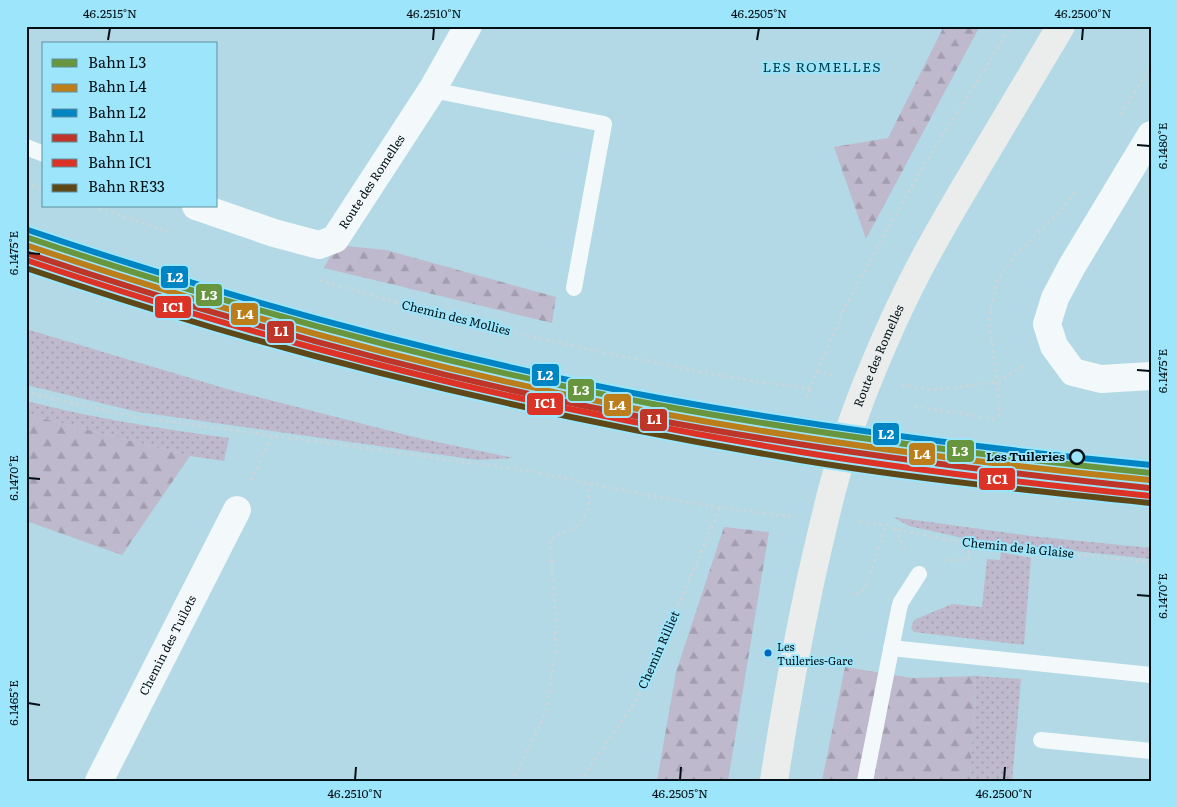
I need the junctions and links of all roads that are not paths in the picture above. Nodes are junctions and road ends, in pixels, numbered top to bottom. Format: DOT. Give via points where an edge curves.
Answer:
graph roads {
  1 [pos="468,26"];
  2 [pos="1061,26"];
  3 [pos="432,90"];
  4 [pos="1151,135"];
  5 [pos="26,148"];
  6 [pos="42,153"];
  7 [pos="202,208"];
  8 [pos="574,288"];
  9 [pos="1151,376"];
  10 [pos="237,510"];
  11 [pos="919,574"];
  12 [pos="891,648"];
  13 [pos="1151,676"];
  14 [pos="1041,740"];
  15 [pos="1151,751"];
  16 [pos="99,781"];
  17 [pos="774,781"];
  18 [pos="865,781"];
  1 -- 3 [label="street, Route des Romelles"];
  2 -- 17 [label="main road, Route des Romelles" via="921,264 861,398 821,533"];
  3 -- 7 [label="street, Route des Romelles" via="335,239 319,245"];
  3 -- 8 [label="lane" via="604,124"];
  4 -- 9 [label="street" via="1072,266 1055,298 1048,324 1054,346 1073,372 1102,378"];
  5 -- 6 [label="lane"];
  10 -- 16 [label="street, Chemin des Tuilots"];
  11 -- 12 [label="lane" via="902,602"];
  12 -- 13 [label="lane"];
  12 -- 18 [label="lane"];
  14 -- 15 [label="lane"];
}
